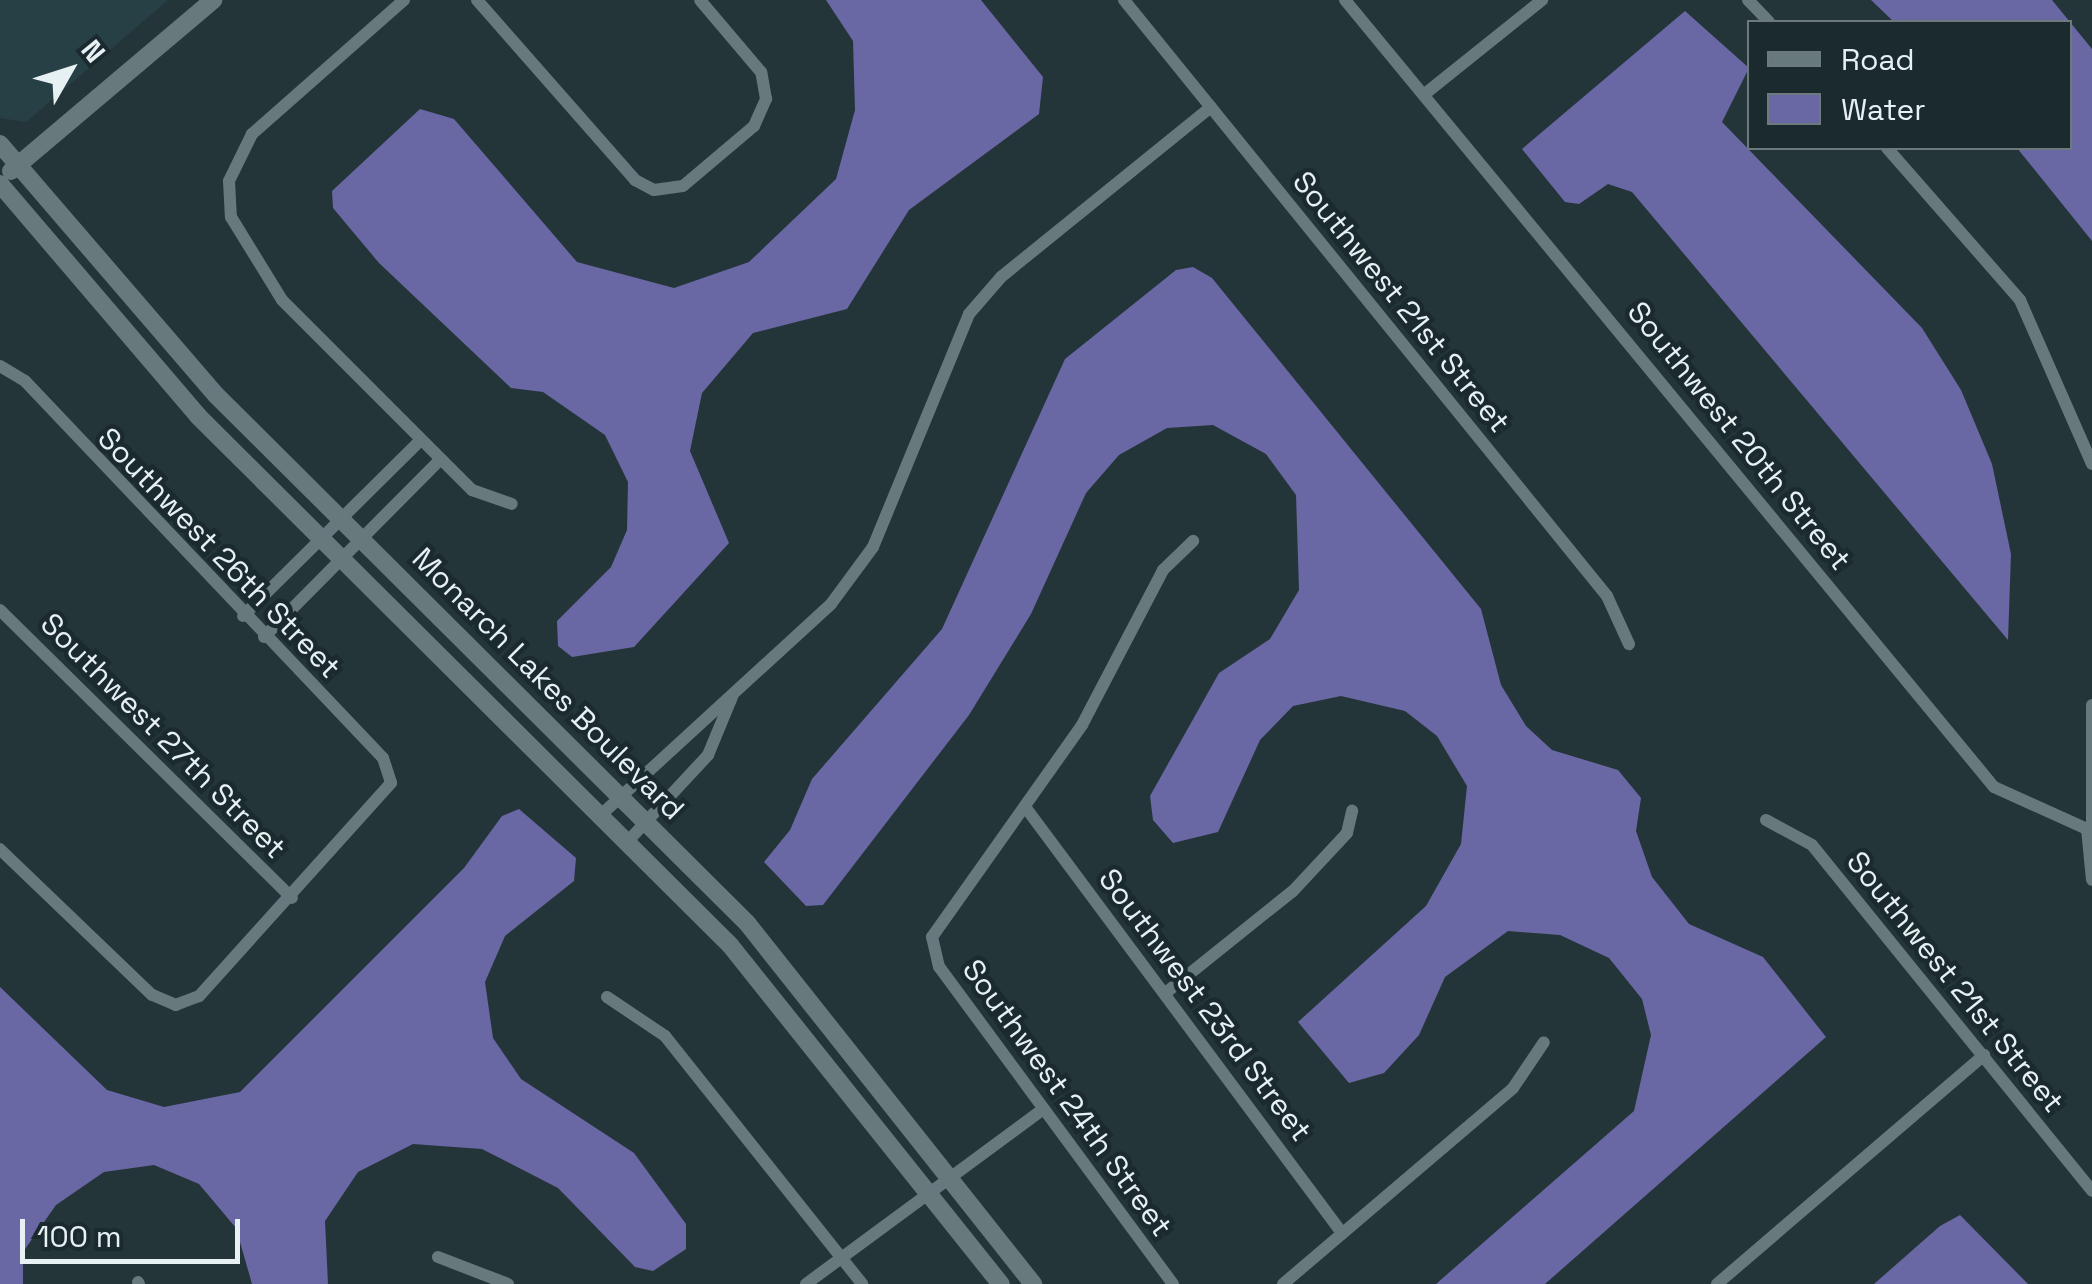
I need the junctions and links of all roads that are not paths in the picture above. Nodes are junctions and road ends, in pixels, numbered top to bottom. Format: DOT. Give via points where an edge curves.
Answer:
graph roads {
  1 [pos="213,0"];
  2 [pos="404,0"];
  3 [pos="478,0"];
  4 [pos="700,0"];
  5 [pos="1124,0"];
  6 [pos="1345,0"];
  7 [pos="1542,0"];
  8 [pos="1748,0"];
  9 [pos="1767,20"];
  10 [pos="1426,93"];
  11 [pos="1211,107"];
  12 [pos="0,144"];
  13 [pos="1889,150"];
  14 [pos="18,165"];
  15 [pos="0,182"];
  16 [pos="0,366"];
  17 [pos="420,441"];
  18 [pos="440,460"];
  19 [pos="2092,464"];
  20 [pos="512,504"];
  21 [pos="342,519"];
  22 [pos="322,538"];
  23 [pos="362,538"];
  24 [pos="1193,542"];
  25 [pos="342,558"];
  26 [pos="0,610"];
  27 [pos="242,616"];
  28 [pos="264,637"];
  29 [pos="1628,644"];
  30 [pos="735,690"];
  31 [pos="2092,705"];
  32 [pos="621,795"];
  33 [pos="1026,808"];
  34 [pos="1352,810"];
  35 [pos="604,814"];
  36 [pos="1766,820"];
  37 [pos="648,821"];
  38 [pos="2090,828"];
  39 [pos="630,839"];
  40 [pos="0,849"];
  41 [pos="2092,880"];
  42 [pos="292,898"];
  43 [pos="1168,990"];
  44 [pos="607,997"];
  45 [pos="1544,1042"];
  46 [pos="1984,1056"];
  47 [pos="1042,1110"];
  48 [pos="954,1176"];
  49 [pos="2092,1191"];
  50 [pos="934,1192"];
  51 [pos="1342,1233"];
  52 [pos="438,1258"];
  53 [pos="841,1258"];
  54 [pos="508,1284"];
  55 [pos="806,1284"];
  56 [pos="862,1284"];
  57 [pos="1001,1284"];
  58 [pos="1033,1284"];
  59 [pos="1172,1284"];
  60 [pos="1282,1284"];
  61 [pos="1717,1284"];
  1 -- 14 [label="street"];
  2 -- 17 [label="street" via="285,97 252,134 229,182 240,242 282,300"];
  3 -- 4 [label="street" via="635,180 654,190 683,186 754,126 766,100 761,72"];
  5 -- 11 [label="street, Southwest 21st Street"];
  6 -- 10 [label="street, Southwest 20th Street"];
  7 -- 10 [label="street"];
  8 -- 9 [label="street"];
  10 -- 38 [label="street, Southwest 20th Street" via="1994,787"];
  11 -- 29 [label="street, Southwest 21st Street" via="1607,596"];
  11 -- 30 [label="street" via="1001,277 970,314 873,547 832,604"];
  12 -- 14 [label="street, Monarch Lakes Boulevard"];
  13 -- 19 [label="street" via="2020,300"];
  14 -- 15 [label="street"];
  14 -- 21 [label="street, Monarch Lakes Boulevard" via="216,395"];
  15 -- 22 [label="street, Monarch Lakes Boulevard" via="198,416"];
  16 -- 27 [label="street, Southwest 26th Street" via="25,381"];
  17 -- 18 [label="street"];
  17 -- 21 [label="street"];
  18 -- 20 [label="street" via="472,490"];
  18 -- 23 [label="street"];
  21 -- 22 [label="street"];
  21 -- 23 [label="street, Monarch Lakes Boulevard"];
  22 -- 25 [label="street, Monarch Lakes Boulevard"];
  22 -- 27 [label="street"];
  23 -- 25 [label="street"];
  23 -- 32 [label="street, Monarch Lakes Boulevard"];
  24 -- 33 [label="street" via="1163,570"];
  25 -- 28 [label="street"];
  25 -- 35 [label="street, Monarch Lakes Boulevard"];
  26 -- 42 [label="street, Southwest 27th Street"];
  27 -- 28 [label="street, Southwest 26th Street"];
  28 -- 42 [label="street, Southwest 26th Street" via="383,758 391,783"];
  30 -- 32 [label="street"];
  30 -- 37 [label="street" via="708,755"];
  31 -- 38 [label="street"];
  32 -- 35 [label="street"];
  32 -- 37 [label="street, Monarch Lakes Boulevard"];
  33 -- 43 [label="street, Southwest 23rd Street"];
  33 -- 47 [label="street, Southwest 24th Street" via="932,937 939,966"];
  34 -- 43 [label="street" via="1347,833 1292,890"];
  35 -- 39 [label="street, Monarch Lakes Boulevard"];
  36 -- 46 [label="street, Southwest 21st Street" via="1812,845"];
  37 -- 39 [label="street"];
  37 -- 48 [label="street, Monarch Lakes Boulevard" via="824,1012"];
  38 -- 41 [label="street"];
  39 -- 50 [label="street, Monarch Lakes Boulevard" via="819,1046"];
  40 -- 42 [label="street" via="152,995 176,1005 200,996"];
  43 -- 51 [label="street, Southwest 23rd Street"];
  44 -- 53 [label="street" via="665,1036"];
  45 -- 51 [label="street" via="1513,1088"];
  46 -- 49 [label="street, Southwest 21st Street"];
  46 -- 61 [label="street"];
  47 -- 48 [label="street"];
  47 -- 59 [label="street, Southwest 24th Street"];
  48 -- 50 [label="street"];
  48 -- 58 [label="street, Monarch Lakes Boulevard"];
  50 -- 53 [label="street"];
  50 -- 57 [label="street, Monarch Lakes Boulevard"];
  51 -- 60 [label="street"];
  52 -- 54 [label="street"];
  53 -- 55 [label="street"];
  53 -- 56 [label="street"];
}
